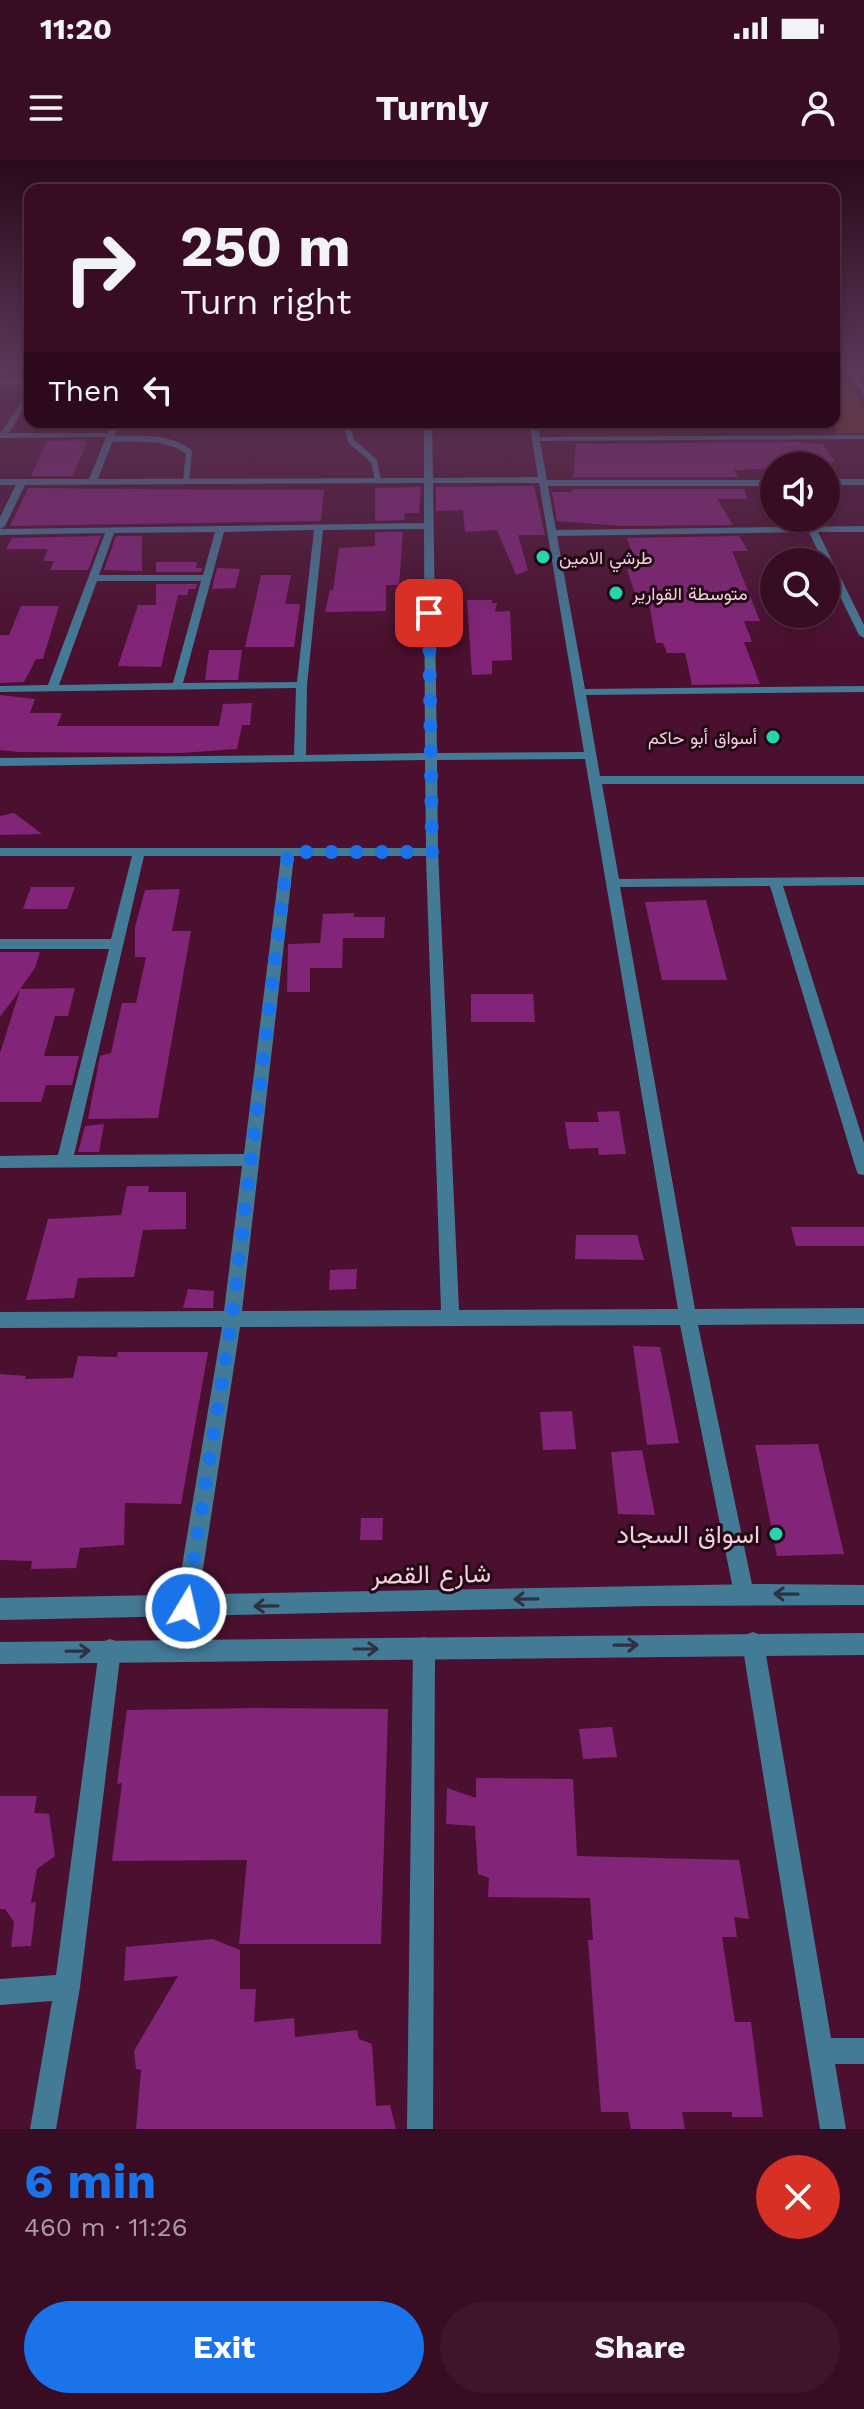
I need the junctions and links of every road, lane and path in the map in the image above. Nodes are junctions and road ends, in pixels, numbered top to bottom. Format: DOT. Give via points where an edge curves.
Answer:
graph roads {
  1 [pos="101,461"];
  2 [pos="188,461"];
  3 [pos="374,461"];
  4 [pos="429,461"];
  5 [pos="540,461"];
  6 [pos="378,480"];
  7 [pos="430,480"];
  8 [pos="93,481"];
  9 [pos="186,481"];
  10 [pos="543,481"];
  11 [pos="0,482"];
  12 [pos="22,482"];
  13 [pos="840,482"];
  14 [pos="864,482"];
  15 [pos="760,483"];
  16 [pos="429,526"];
  17 [pos="319,528"];
  18 [pos="0,529"];
  19 [pos="220,529"];
  20 [pos="840,529"];
  21 [pos="864,529"];
  22 [pos="111,530"];
  23 [pos="760,531"];
  24 [pos="813,532"];
  25 [pos="553,533"];
  26 [pos="93,578"];
  27 [pos="207,578"];
  28 [pos="859,615"];
  29 [pos="864,635"];
  30 [pos="302,685"];
  31 [pos="177,687"];
  32 [pos="52,688"];
  33 [pos="0,689"];
  34 [pos="864,689"];
  35 [pos="578,692"];
  36 [pos="589,755"];
  37 [pos="429,758"];
  38 [pos="300,759"];
  39 [pos="0,762"];
  40 [pos="593,780"];
  41 [pos="864,780"];
  42 [pos="0,852"];
  43 [pos="139,852"];
  44 [pos="288,852"];
  45 [pos="432,852"];
  46 [pos="864,881"];
  47 [pos="775,882"];
  48 [pos="611,883"];
  49 [pos="0,944"];
  50 [pos="116,944"];
  51 [pos="251,1160"];
  52 [pos="0,1162"];
  53 [pos="64,1162"];
  54 [pos="863,1165"];
  55 [pos="864,1316"];
  56 [pos="450,1317"];
  57 [pos="232,1318"];
  58 [pos="688,1318"];
  59 [pos="0,1320"];
  60 [pos="744,1594"];
  61 [pos="864,1595"];
  62 [pos="186,1608"];
  63 [pos="0,1609"];
  64 [pos="753,1643"];
  65 [pos="864,1644"];
  66 [pos="424,1648"];
  67 [pos="110,1650"];
  68 [pos="0,1653"];
  69 [pos="67,1987"];
  70 [pos="0,1992"];
  71 [pos="820,2051"];
  72 [pos="864,2051"];
  73 [pos="43,2129"];
  74 [pos="420,2129"];
  75 [pos="833,2129"];
  1 -- 8 [label="street"];
  2 -- 9 [label="lane"];
  3 -- 6 [label="lane"];
  4 -- 7 [label="street"];
  5 -- 10 [label="street"];
  6 -- 7 [label="street"];
  6 -- 9 [label="street"];
  7 -- 10 [label="street"];
  7 -- 16 [label="street"];
  8 -- 9 [label="street"];
  8 -- 12 [label="street"];
  10 -- 15 [label="street"];
  10 -- 25 [label="street"];
  11 -- 12 [label="street"];
  12 -- 18 [label="street"];
  13 -- 14 [label="street"];
  16 -- 17 [label="street"];
  16 -- 37 [label="street"];
  17 -- 19 [label="street"];
  17 -- 30 [label="street"];
  18 -- 22 [label="street"];
  19 -- 22 [label="street"];
  19 -- 27 [label="street"];
  20 -- 21 [label="street"];
  22 -- 26 [label="street"];
  23 -- 25 [label="street"];
  24 -- 28 [label="street"];
  25 -- 35 [label="street"];
  26 -- 27 [label="street"];
  26 -- 32 [label="street"];
  27 -- 31 [label="street"];
  28 -- 29 [label="street"];
  30 -- 31 [label="street"];
  30 -- 38 [label="street"];
  31 -- 32 [label="street"];
  32 -- 33 [label="street"];
  34 -- 35 [label="street"];
  35 -- 36 [label="street"];
  36 -- 37 [label="street"];
  36 -- 40 [label="street"];
  37 -- 38 [label="street"];
  37 -- 45 [label="street"];
  38 -- 39 [label="street"];
  40 -- 41 [label="street"];
  40 -- 48 [label="street"];
  42 -- 43 [label="street"];
  43 -- 44 [label="street"];
  43 -- 50 [label="street"];
  44 -- 45 [label="street"];
  44 -- 51 [label="street"];
  45 -- 56 [label="street"];
  46 -- 47 [label="street"];
  47 -- 48 [label="street"];
  47 -- 54 [label="street"];
  48 -- 58 [label="street"];
  49 -- 50 [label="street"];
  50 -- 53 [label="street"];
  51 -- 53 [label="street"];
  51 -- 57 [label="street"];
  52 -- 53 [label="street"];
  55 -- 58 [label="street"];
  56 -- 57 [label="street"];
  56 -- 58 [label="street"];
  57 -- 59 [label="street"];
  57 -- 62 [label="street"];
  58 -- 60 [label="street"];
  61 -- 60 [label="street, شارع القصر, one-way"];
  60 -- 62 [label="street, شارع القصر, one-way"];
  62 -- 63 [label="street, شارع القصر"];
  64 -- 65 [label="street"];
  66 -- 64 [label="street, one-way"];
  64 -- 71 [label="street"];
  67 -- 66 [label="street, one-way"];
  66 -- 74 [label="street"];
  68 -- 67 [label="street, one-way"];
  67 -- 69 [label="street"];
  69 -- 70 [label="street"];
  69 -- 73 [label="street"];
  71 -- 72 [label="street"];
  71 -- 75 [label="street"];
}
